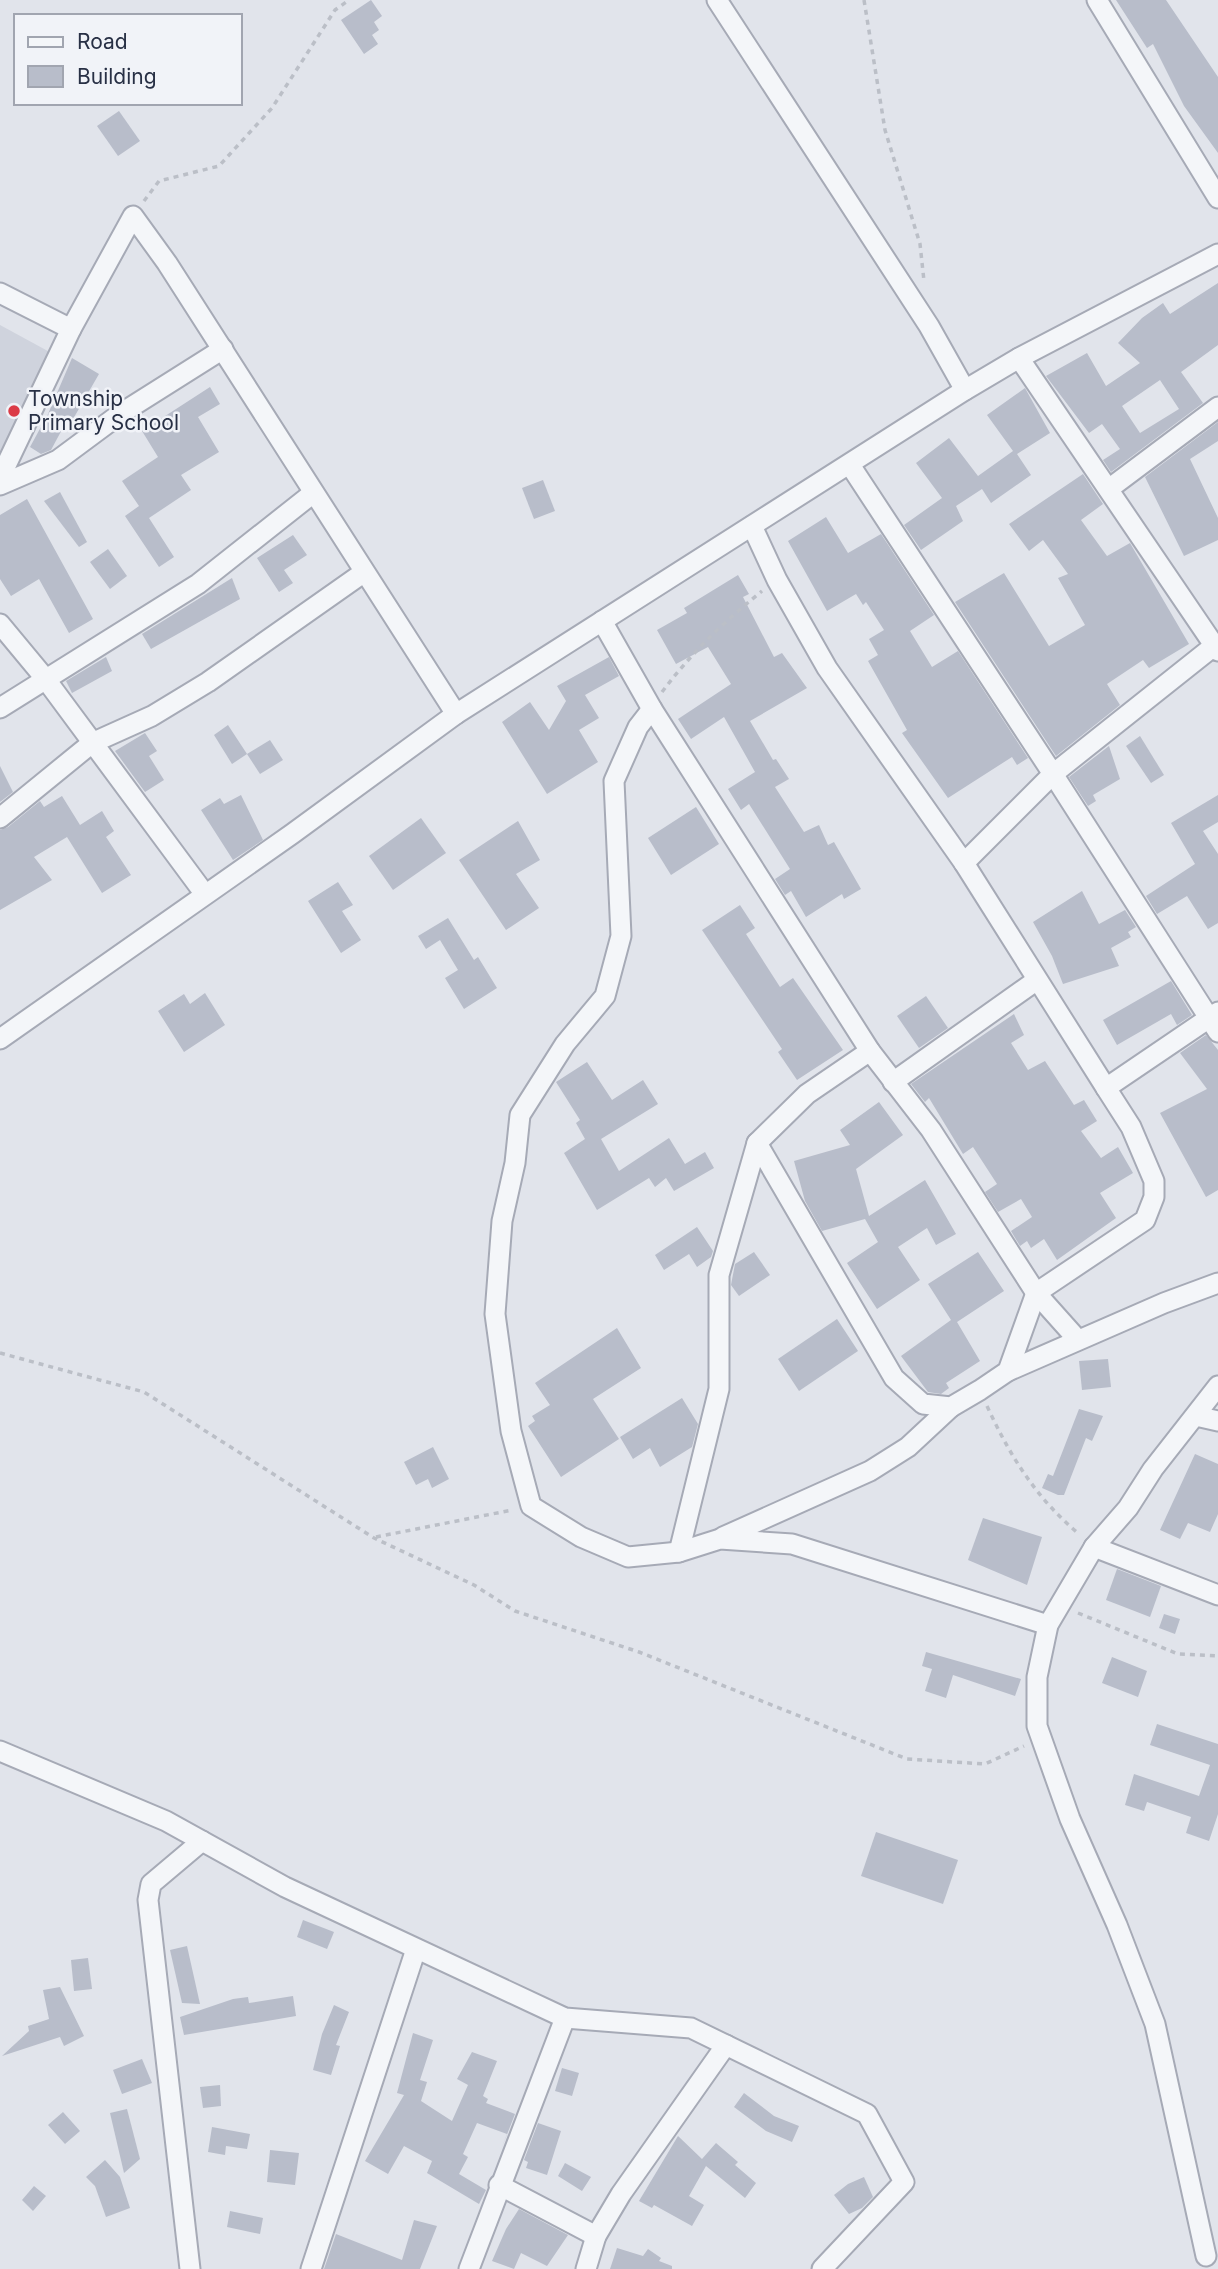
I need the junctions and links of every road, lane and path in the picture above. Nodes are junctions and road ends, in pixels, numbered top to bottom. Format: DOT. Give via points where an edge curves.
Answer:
graph roads {
  1 [pos="349,0"];
  2 [pos="718,0"];
  3 [pos="864,0"];
  4 [pos="1097,0"];
  5 [pos="1218,198"];
  6 [pos="133,216"];
  7 [pos="1218,254"];
  8 [pos="925,285"];
  9 [pos="0,293"];
  10 [pos="71,329"];
  11 [pos="223,349"];
  12 [pos="1019,358"];
  13 [pos="965,390"];
  14 [pos="1218,407"];
  15 [pos="850,465"];
  16 [pos="0,478"];
  17 [pos="0,485"];
  18 [pos="1110,488"];
  19 [pos="313,494"];
  20 [pos="752,526"];
  21 [pos="363,573"];
  22 [pos="777,580"];
  23 [pos="602,621"];
  24 [pos="0,624"];
  25 [pos="1216,648"];
  26 [pos="44,677"];
  27 [pos="0,708"];
  28 [pos="652,709"];
  29 [pos="456,714"];
  30 [pos="92,743"];
  31 [pos="1054,774"];
  32 [pos="0,818"];
  33 [pos="964,863"];
  34 [pos="204,893"];
  35 [pos="1037,980"];
  36 [pos="1215,1021"];
  37 [pos="3,1030"];
  38 [pos="870,1051"];
  39 [pos="893,1082"];
  40 [pos="1106,1088"];
  41 [pos="757,1143"];
  42 [pos="1218,1283"];
  43 [pos="1036,1293"];
  44 [pos="1078,1340"];
  45 [pos="0,1353"];
  46 [pos="1008,1371"];
  47 [pos="1218,1387"];
  48 [pos="980,1390"];
  49 [pos="951,1407"];
  50 [pos="1196,1416"];
  51 [pos="1218,1421"];
  52 [pos="531,1506"];
  53 [pos="1063,1521"];
  54 [pos="374,1538"];
  55 [pos="720,1539"];
  56 [pos="1094,1547"];
  57 [pos="679,1552"];
  58 [pos="1218,1595"];
  59 [pos="1059,1605"];
  60 [pos="1048,1625"];
  61 [pos="1218,1656"];
  62 [pos="1040,1735"];
  63 [pos="0,1751"];
  64 [pos="202,1841"];
  65 [pos="416,1949"];
  66 [pos="565,2018"];
  67 [pos="726,2045"];
  68 [pos="499,2185"];
  69 [pos="596,2236"];
  70 [pos="1206,2256"];
  71 [pos="190,2269"];
  72 [pos="311,2269"];
  73 [pos="469,2269"];
  74 [pos="586,2269"];
  75 [pos="822,2269"];
  1 -- 6 [label="path" via="335,10 271,108 219,166 159,181"];
  2 -- 13 [label="street" via="929,326"];
  3 -- 8 [label="path" via="885,130 920,244"];
  4 -- 5 [label="street"];
  6 -- 10 [label="street"];
  6 -- 11 [label="street"];
  7 -- 12 [label="street"];
  9 -- 10 [label="street"];
  10 -- 16 [label="street"];
  11 -- 17 [label="street" via="120,414 58,460"];
  11 -- 19 [label="street"];
  12 -- 13 [label="street"];
  12 -- 18 [label="street"];
  13 -- 15 [label="street"];
  14 -- 18 [label="street"];
  15 -- 20 [label="street"];
  15 -- 31 [label="street"];
  18 -- 25 [label="street"];
  19 -- 21 [label="street"];
  19 -- 26 [label="street" via="198,584"];
  20 -- 22 [label="street"];
  20 -- 23 [label="street"];
  21 -- 29 [label="street"];
  21 -- 30 [label="street" via="208,682 152,716"];
  22 -- 28 [label="path" via="716,628"];
  22 -- 33 [label="street" via="851,705"];
  23 -- 28 [label="street"];
  23 -- 29 [label="street"];
  24 -- 26 [label="street"];
  25 -- 31 [label="street"];
  26 -- 27 [label="street"];
  26 -- 30 [label="street"];
  28 -- 38 [label="street"];
  28 -- 52 [label="street" via="638,727 614,780 621,936 605,996 565,1044 520,1115 502,1221 495,1314 511,1431"];
  29 -- 34 [label="street"];
  30 -- 32 [label="street"];
  30 -- 34 [label="street"];
  31 -- 33 [label="street"];
  31 -- 36 [label="street"];
  33 -- 35 [label="street"];
  34 -- 37 [label="street"];
  35 -- 39 [label="street"];
  35 -- 40 [label="street"];
  36 -- 40 [label="street"];
  38 -- 39 [label="street"];
  38 -- 41 [label="street" via="807,1094"];
  39 -- 43 [label="street" via="932,1130"];
  40 -- 43 [label="street" via="1148,1161 1154,1197 1145,1220"];
  41 -- 49 [label="street" via="894,1378 923,1404"];
  41 -- 57 [label="street" via="719,1275 719,1389"];
  42 -- 44 [label="street"];
  43 -- 44 [label="street"];
  43 -- 46 [label="street"];
  44 -- 46 [label="street"];
  45 -- 54 [label="path" via="144,1392"];
  46 -- 48 [label="street"];
  47 -- 50 [label="street"];
  48 -- 49 [label="street"];
  48 -- 53 [label="path" via="1008,1452 1042,1501"];
  49 -- 55 [label="street" via="908,1447 870,1471"];
  50 -- 51 [label="street"];
  50 -- 56 [label="street"];
  52 -- 54 [label="path"];
  52 -- 57 [label="street" via="581,1537 628,1557"];
  54 -- 62 [label="path" via="474,1585 515,1611 639,1652 907,1759 985,1764 1012,1754"];
  55 -- 57 [label="street"];
  55 -- 60 [label="street" via="792,1544"];
  56 -- 58 [label="street"];
  56 -- 59 [label="street"];
  59 -- 60 [label="street"];
  59 -- 61 [label="path" via="1178,1654"];
  60 -- 62 [label="street" via="1037,1677"];
  62 -- 70 [label="street" via="1155,2024"];
  63 -- 64 [label="street" via="166,1821"];
  64 -- 65 [label="street" via="285,1887"];
  64 -- 71 [label="street" via="151,1884 148,1900"];
  65 -- 66 [label="street"];
  65 -- 72 [label="street"];
  66 -- 67 [label="street" via="691,2028"];
  66 -- 68 [label="street"];
  67 -- 69 [label="street"];
  67 -- 75 [label="street" via="867,2114 904,2182"];
  68 -- 69 [label="street"];
  68 -- 73 [label="street"];
  69 -- 74 [label="street"];
}
